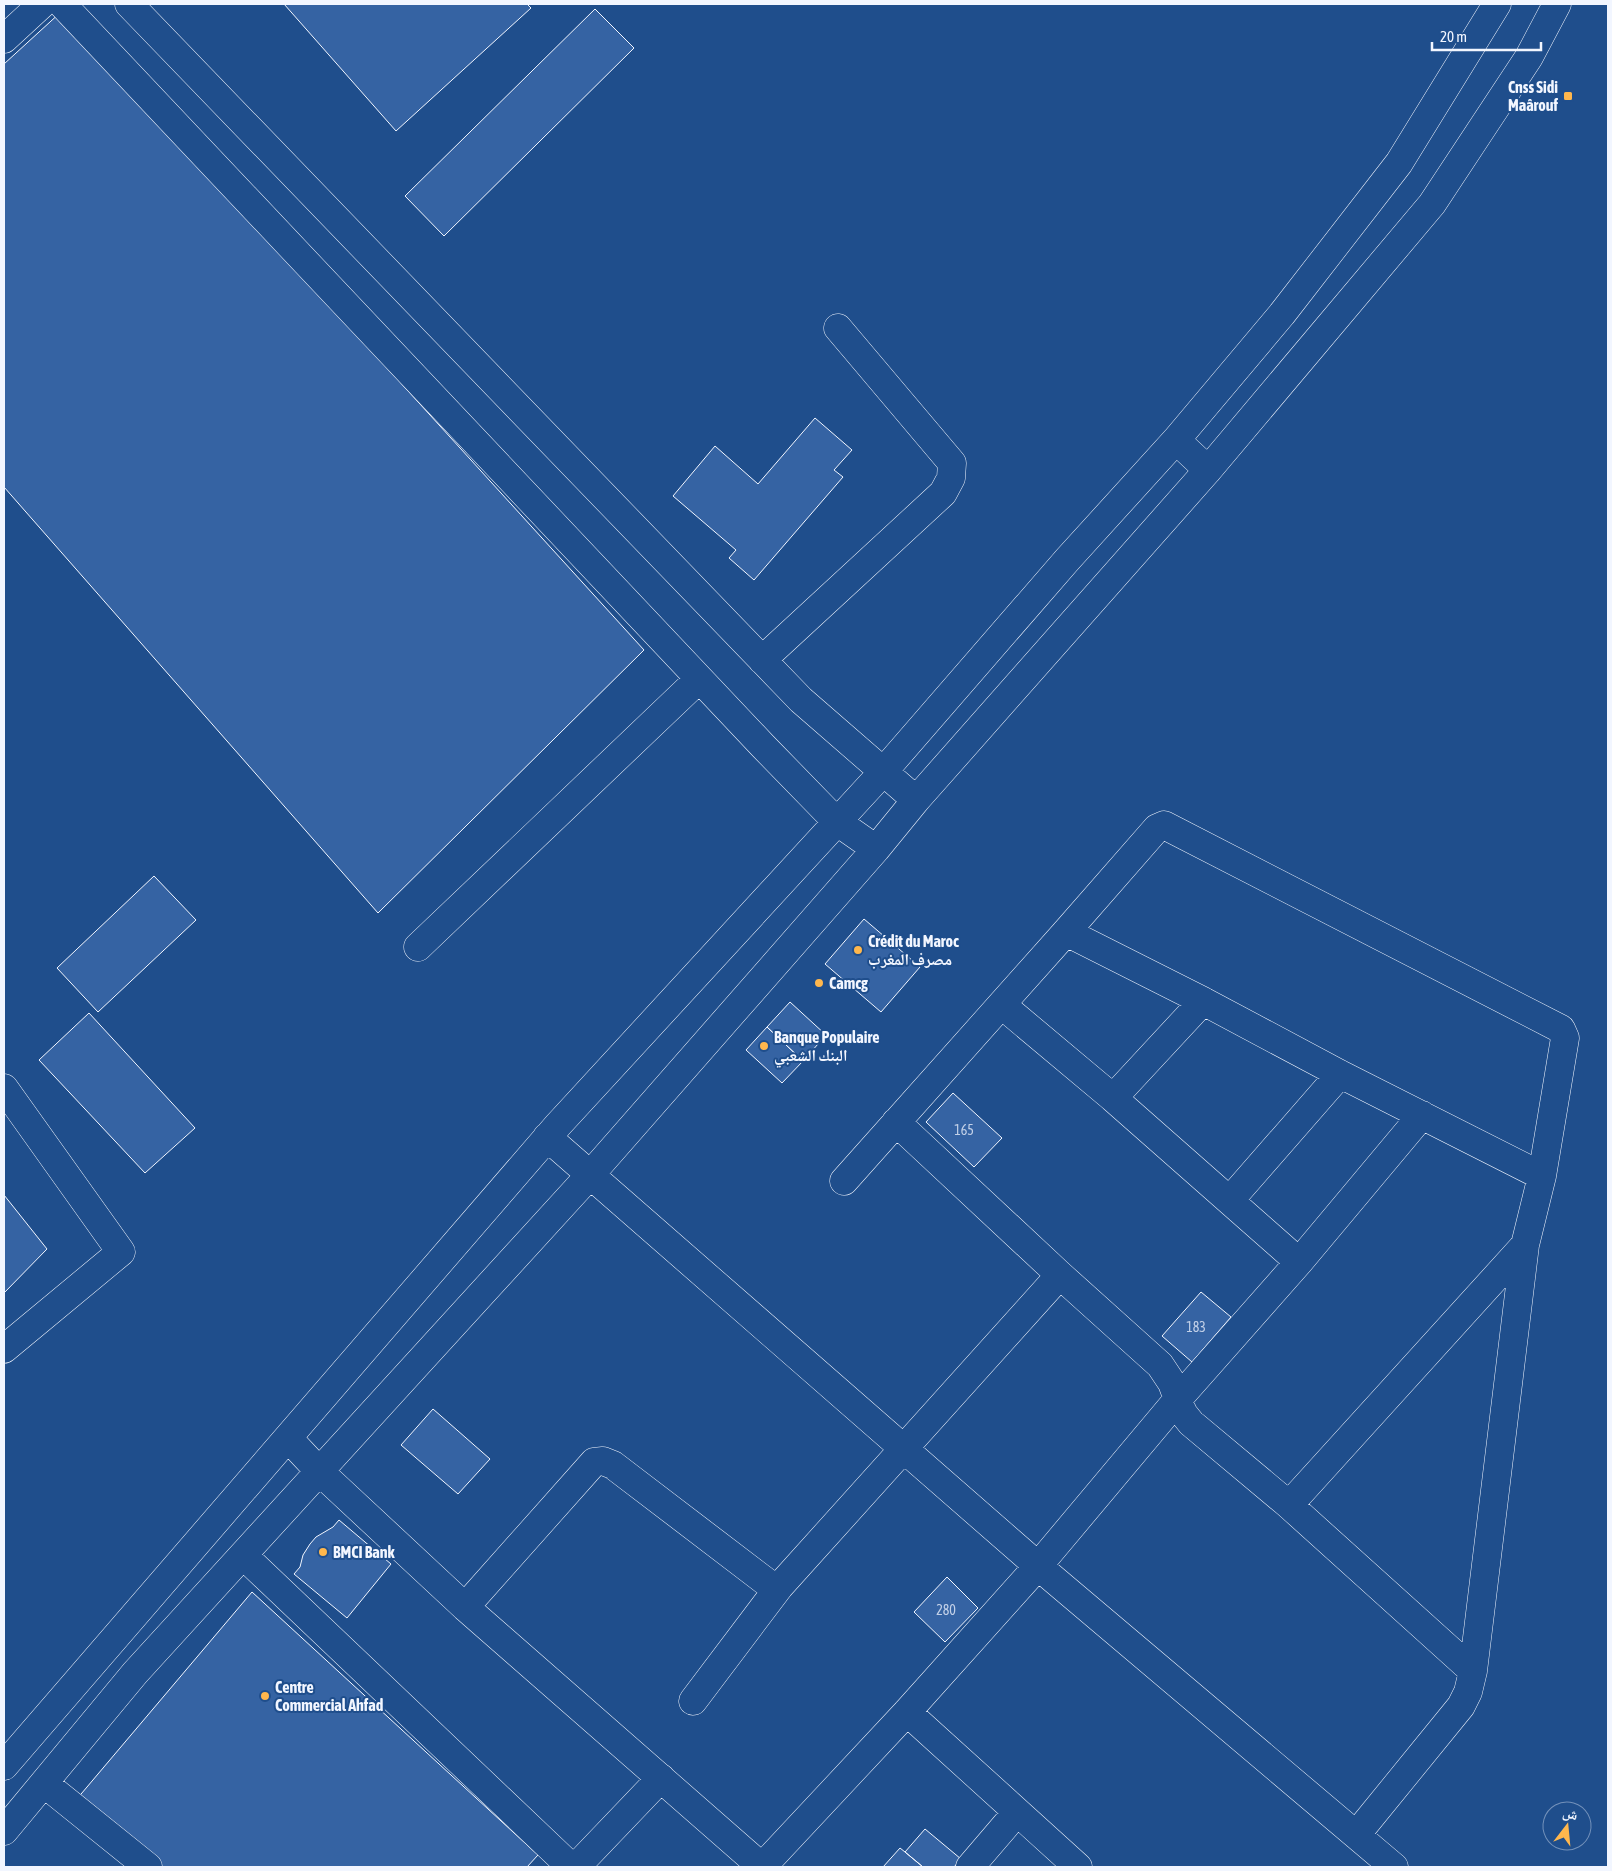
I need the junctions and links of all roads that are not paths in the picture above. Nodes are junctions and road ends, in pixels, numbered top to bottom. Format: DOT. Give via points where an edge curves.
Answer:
graph roads {
  1 [pos="42,4"];
  2 [pos="62,4"];
  3 [pos="129,4"];
  4 [pos="1497,4"];
  5 [pos="1557,4"];
  6 [pos="4,40"];
  7 [pos="838,328"];
  8 [pos="1176,440"];
  9 [pos="1208,470"];
  10 [pos="762,660"];
  11 [pos="699,679"];
  12 [pos="883,772"];
  13 [pos="916,800"];
  14 [pos="836,821"];
  15 [pos="876,849"];
  16 [pos="1066,932"];
  17 [pos="418,947"];
  18 [pos="1203,1001"];
  19 [pos="1002,1005"];
  20 [pos="1340,1074"];
  21 [pos="4,1088"];
  22 [pos="1113,1098"];
  23 [pos="1422,1115"];
  24 [pos="896,1122"];
  25 [pos="547,1137"];
  26 [pos="590,1175"];
  27 [pos="1542,1176"];
  28 [pos="844,1181"];
  29 [pos="1230,1200"];
  30 [pos="1525,1245"];
  31 [pos="1299,1262"];
  32 [pos="1060,1275"];
  33 [pos="4,1350"];
  34 [pos="1178,1399"];
  35 [pos="288,1438"];
  36 [pos="902,1448"];
  37 [pos="319,1471"];
  38 [pos="1289,1505"];
  39 [pos="243,1555"];
  40 [pos="1038,1566"];
  41 [pos="779,1587"];
  42 [pos="465,1607"];
  43 [pos="1473,1671"];
  44 [pos="693,1701"];
  45 [pos="907,1712"];
  46 [pos="4,1766"];
  47 [pos="661,1778"];
  48 [pos="45,1784"];
  49 [pos="1017,1812"];
  50 [pos="4,1832"];
  51 [pos="1356,1835"];
  52 [pos="148,1867"];
  53 [pos="571,1867"];
  54 [pos="576,1867"];
  55 [pos="762,1867"];
  56 [pos="970,1867"];
  57 [pos="1078,1867"];
  58 [pos="1394,1867"];
  1 -- 6 [label="street"];
  2 -- 11 [label="street"];
  3 -- 10 [label="street"];
  4 -- 8 [label="street" via="1398,163 1282,314"];
  5 -- 9 [label="street" via="1529,57 1432,204"];
  7 -- 10 [label="street" via="952,463 951,478 943,493"];
  8 -- 9 [label="street"];
  8 -- 12 [label="street"];
  9 -- 13 [label="street"];
  10 -- 12 [label="street" via="801,700"];
  11 -- 14 [label="street"];
  11 -- 17 [label="street"];
  12 -- 13 [label="street"];
  12 -- 14 [label="street"];
  13 -- 15 [label="street"];
  14 -- 15 [label="street"];
  14 -- 25 [label="street"];
  15 -- 26 [label="street"];
  16 -- 18 [label="street"];
  16 -- 19 [label="street"];
  16 -- 27 [label="street" via="1157,828 1164,825 1172,828 1561,1029 1565,1038"];
  18 -- 20 [label="street"];
  18 -- 22 [label="street"];
  19 -- 22 [label="street"];
  19 -- 24 [label="street"];
  20 -- 23 [label="street"];
  20 -- 29 [label="street"];
  21 -- 33 [label="street" via="121,1252"];
  22 -- 29 [label="street"];
  23 -- 27 [label="street"];
  23 -- 31 [label="street"];
  24 -- 28 [label="street"];
  24 -- 32 [label="street"];
  25 -- 26 [label="street"];
  25 -- 35 [label="street"];
  26 -- 36 [label="street"];
  26 -- 37 [label="street"];
  27 -- 30 [label="street"];
  29 -- 31 [label="street"];
  30 -- 38 [label="street"];
  30 -- 43 [label="street"];
  31 -- 34 [label="street"];
  32 -- 34 [label="street" via="1160,1365"];
  32 -- 36 [label="street"];
  34 -- 38 [label="street" via="1191,1423"];
  34 -- 40 [label="street"];
  35 -- 37 [label="street"];
  35 -- 46 [label="street"];
  36 -- 40 [label="street"];
  36 -- 41 [label="street"];
  37 -- 39 [label="street"];
  37 -- 42 [label="street"];
  38 -- 43 [label="street"];
  39 -- 48 [label="street" via="135,1673"];
  39 -- 53 [label="street"];
  40 -- 45 [label="street"];
  40 -- 51 [label="street"];
  41 -- 42 [label="street" via="769,1584 603,1460 594,1462"];
  41 -- 44 [label="street"];
  42 -- 47 [label="street"];
  43 -- 51 [label="street" via="1461,1706"];
  45 -- 49 [label="street"];
  45 -- 55 [label="street"];
  47 -- 54 [label="street"];
  47 -- 55 [label="street"];
  48 -- 50 [label="street"];
  48 -- 52 [label="street"];
  49 -- 56 [label="street"];
  49 -- 57 [label="street"];
  51 -- 58 [label="street"];
}
